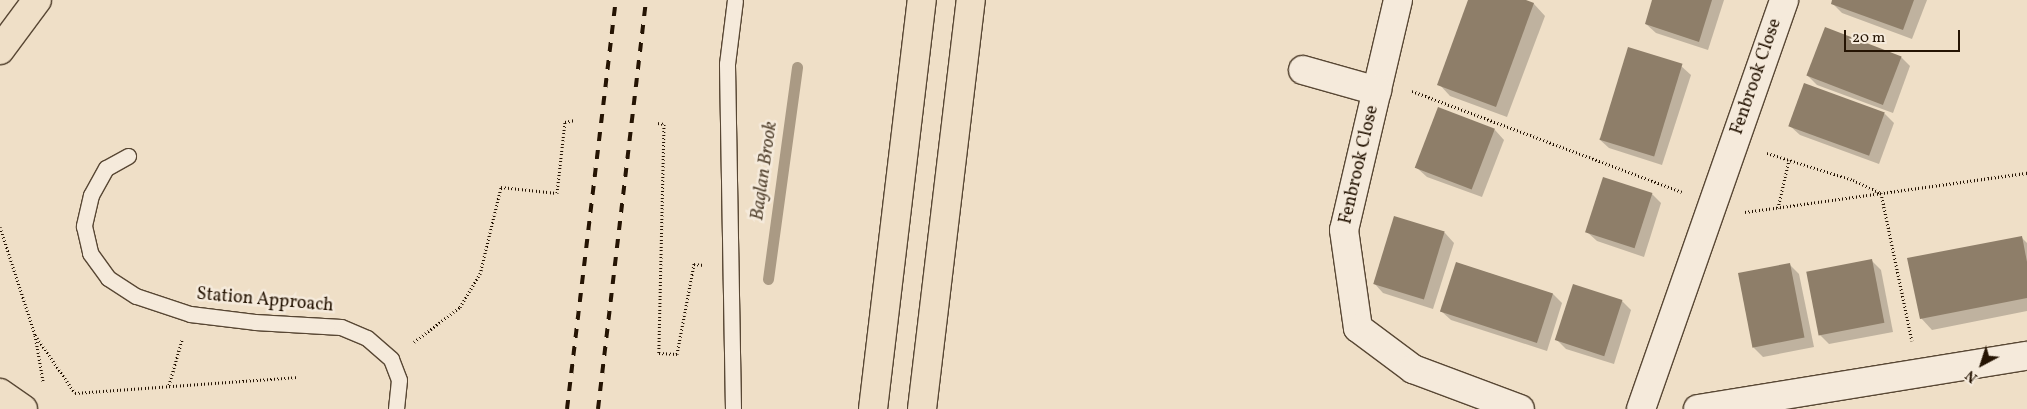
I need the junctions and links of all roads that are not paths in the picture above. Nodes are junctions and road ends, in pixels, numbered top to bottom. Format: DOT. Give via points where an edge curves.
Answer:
graph roads {
  1 [pos="37,0"];
  2 [pos="735,0"];
  3 [pos="922,0"];
  4 [pos="971,0"];
  5 [pos="1398,0"];
  6 [pos="1784,0"];
  7 [pos="0,50"];
  8 [pos="1303,70"];
  9 [pos="1379,85"];
  10 [pos="128,156"];
  11 [pos="2027,356"];
  12 [pos="0,393"];
  13 [pos="23,409"];
  14 [pos="396,409"];
  15 [pos="733,409"];
  16 [pos="873,409"];
  17 [pos="922,409"];
  18 [pos="1520,409"];
  19 [pos="1641,409"];
  20 [pos="1698,409"];
  1 -- 7 [label="main road"];
  2 -- 15 [label="lane" via="727,64"];
  3 -- 16 [label="main road"];
  4 -- 17 [label="main road"];
  5 -- 9 [label="street, Fenbrook Close"];
  6 -- 19 [label="street, Fenbrook Close"];
  8 -- 9 [label="street"];
  9 -- 18 [label="street, Fenbrook Close" via="1344,230 1358,328 1413,369"];
  10 -- 14 [label="lane, Station Approach" via="106,168 91,195 84,226 90,253 108,278 136,296 190,314 341,327 367,338 391,359 399,380"];
  11 -- 20 [label="street"];
  12 -- 13 [label="main road"];
}
